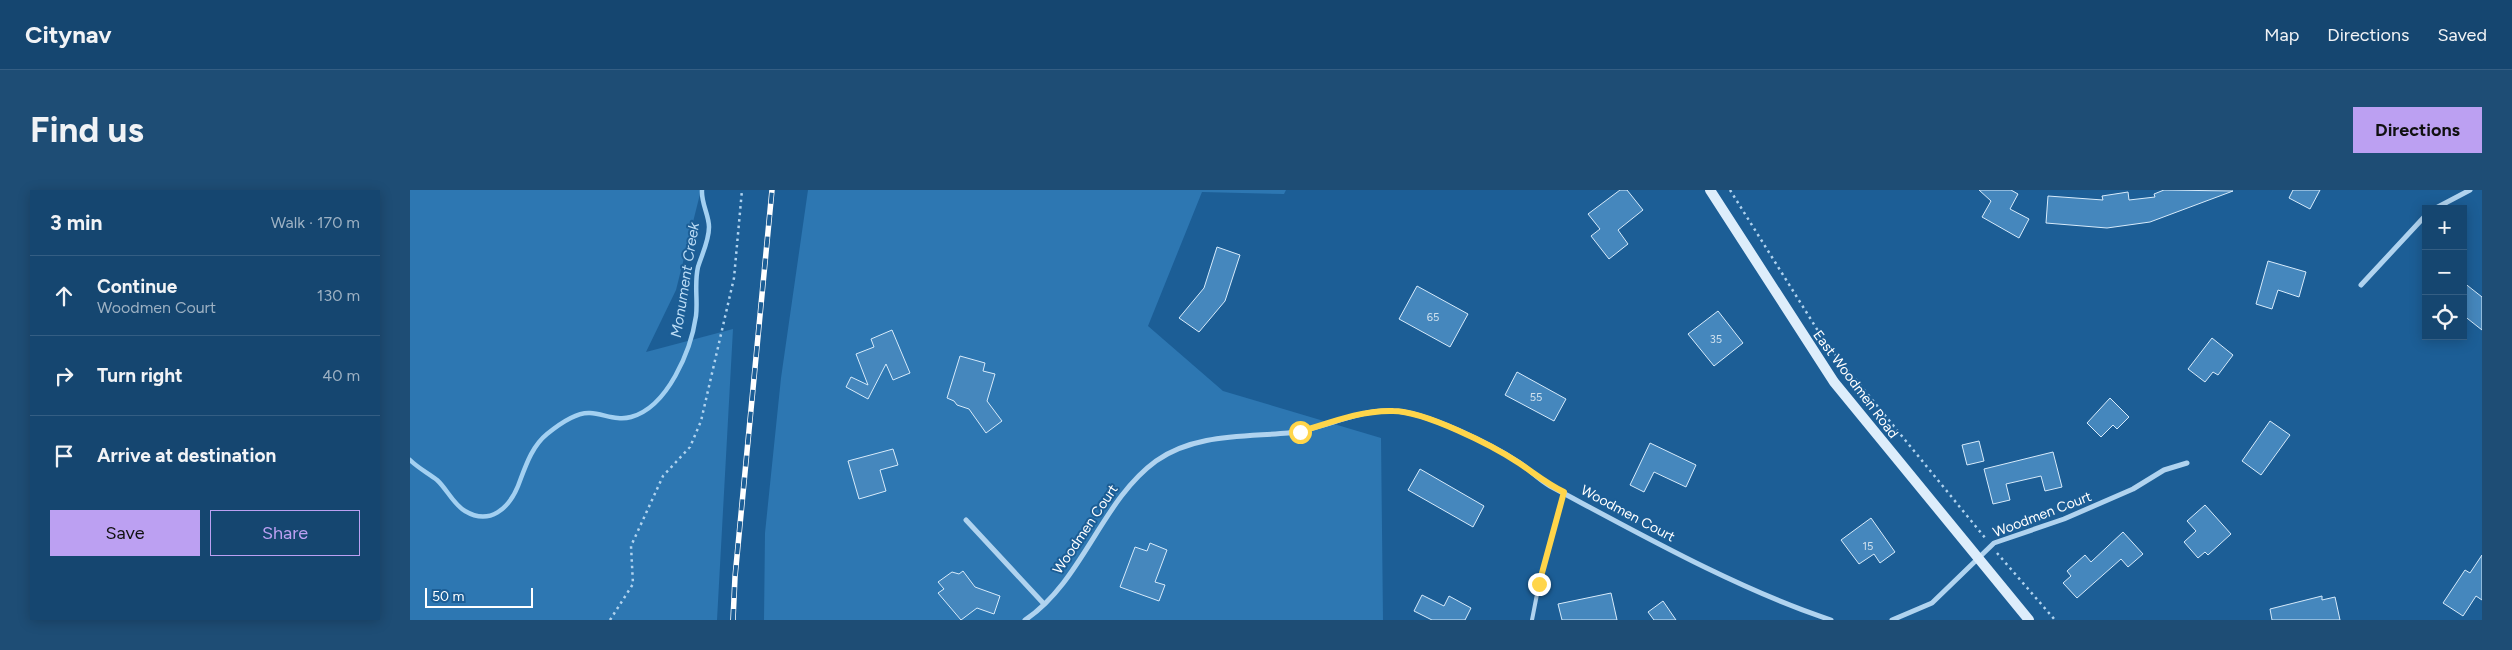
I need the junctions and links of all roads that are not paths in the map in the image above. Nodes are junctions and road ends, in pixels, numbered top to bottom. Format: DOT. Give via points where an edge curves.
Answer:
graph roads {
  1 [pos="1710,190"];
  2 [pos="2470,190"];
  3 [pos="2463,191"];
  4 [pos="2440,205"];
  5 [pos="2422,220"];
  6 [pos="2361,285"];
  7 [pos="2187,464"];
  8 [pos="1564,492"];
  9 [pos="966,520"];
  10 [pos="1978,559"];
  11 [pos="1044,604"];
  12 [pos="1025,620"];
  13 [pos="1532,620"];
  14 [pos="1831,620"];
  15 [pos="1892,620"];
  16 [pos="2030,620"];
  1 -- 10 [label="main road, East Woodmen Road" via="1834,382"];
  2 -- 3 [label="street"];
  3 -- 4 [label="street"];
  5 -- 6 [label="street"];
  7 -- 10 [label="street, Woodmen Court" via="2164,470 2133,489 2064,519 1994,543"];
  8 -- 11 [label="street, Woodmen Court" via="1490,447 1422,416 1395,410 1345,418 1300,432 1192,443 1156,461 1124,490 1086,550"];
  8 -- 13 [label="lane"];
  8 -- 14 [label="street, Woodmen Court" via="1778,601"];
  9 -- 11 [label="street"];
  10 -- 15 [label="street, Woodmen Court" via="1932,603"];
  10 -- 16 [label="main road, East Woodmen Road"];
  11 -- 12 [label="street, Woodmen Court"];
}
